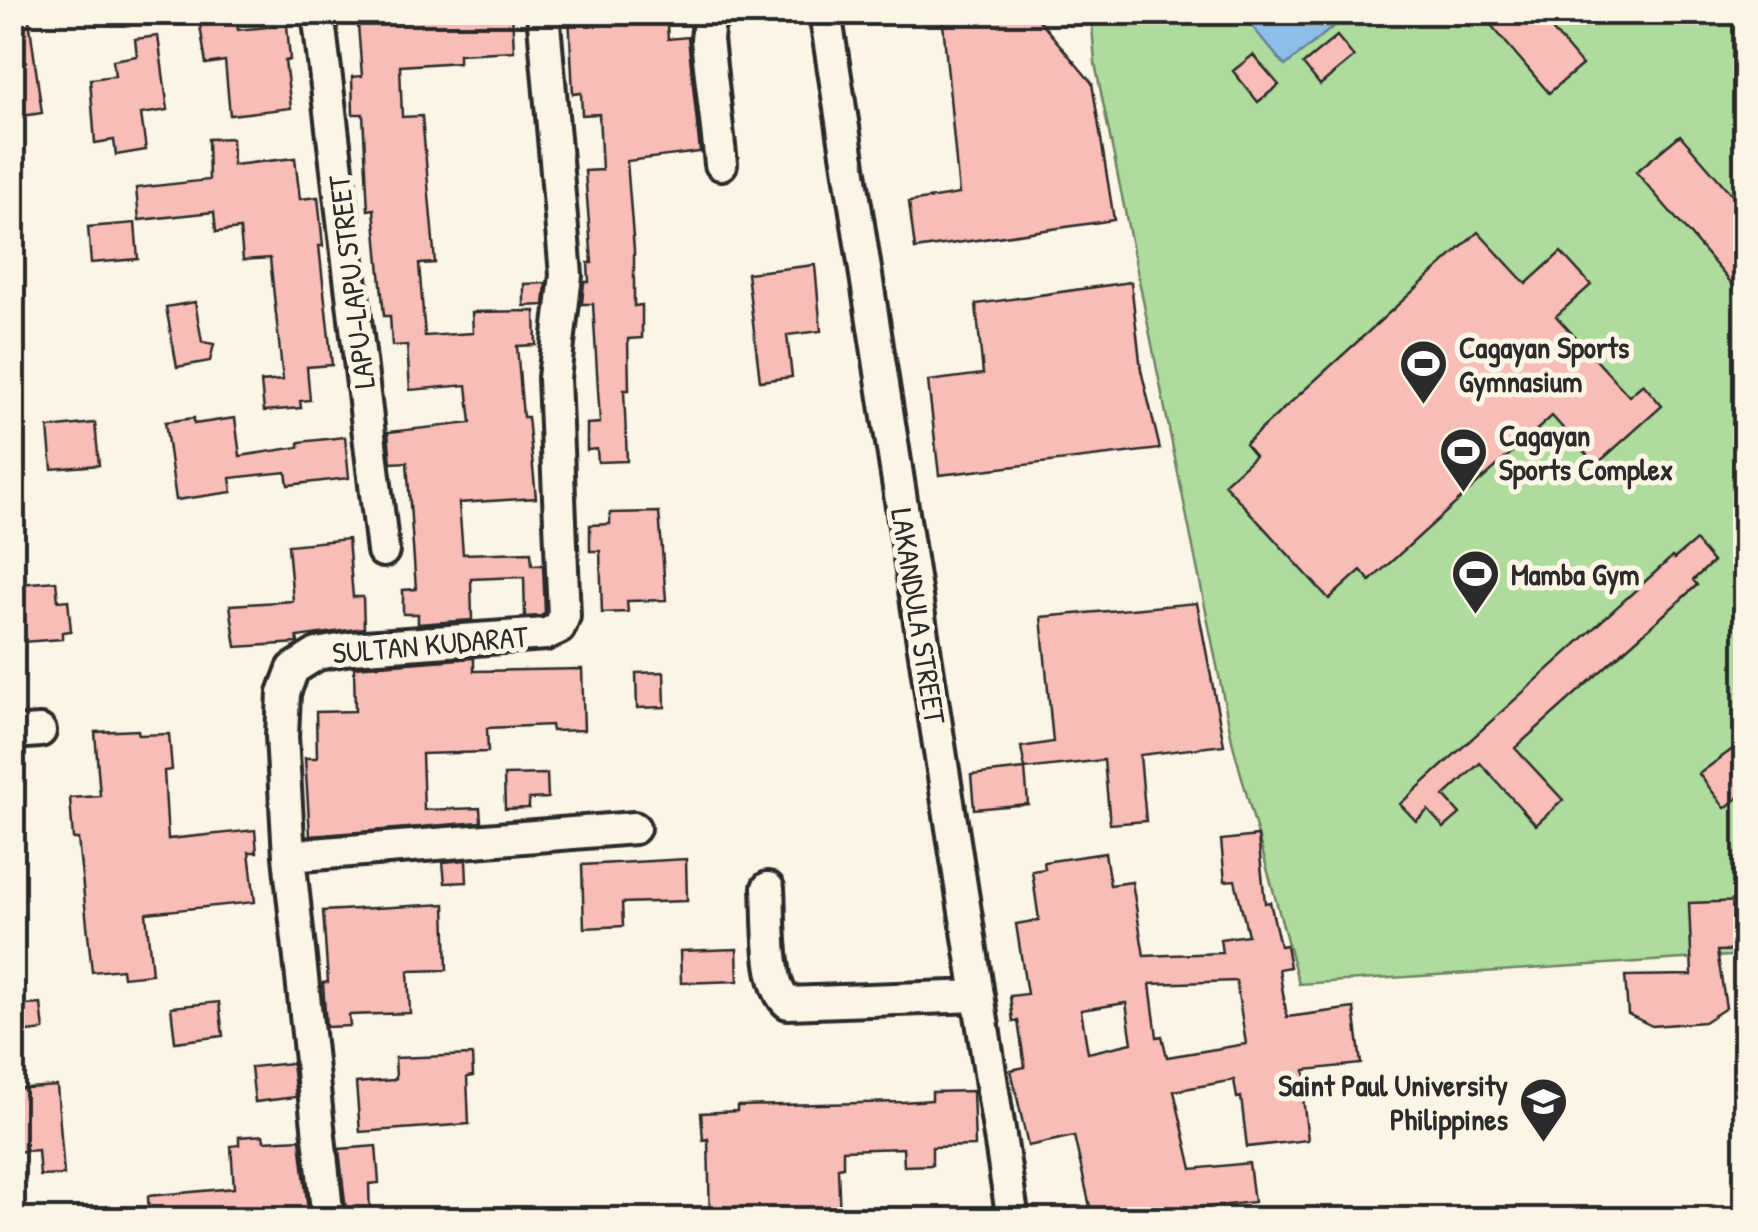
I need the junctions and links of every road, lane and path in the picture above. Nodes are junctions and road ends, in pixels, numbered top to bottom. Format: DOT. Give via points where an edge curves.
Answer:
graph roads {
  1 [pos="318,12"];
  2 [pos="543,12"];
  3 [pos="720,12"];
  4 [pos="825,12"];
  5 [pos="721,164"];
  6 [pos="383,551"];
  7 [pos="634,828"];
  8 [pos="289,856"];
  9 [pos="768,888"];
  10 [pos="978,996"];
  11 [pos="328,1220"];
  12 [pos="1013,1220"];
  1 -- 6 [label="street, LAPU-LAPU STREET"];
  2 -- 8 [label="street, SULTAN KUDARAT" via="566,275 554,378 564,616 546,634 351,648 317,654 293,670 284,693 282,736"];
  3 -- 5 [label="street" via="709,20 707,40"];
  4 -- 10 [label="street, LAKANDULA STREET"];
  7 -- 8 [label="street"];
  8 -- 11 [label="street, SULTAN KUDARAT"];
  9 -- 10 [label="street" via="774,978 788,1003"];
  10 -- 12 [label="street, LAKANDULA STREET"];
}
